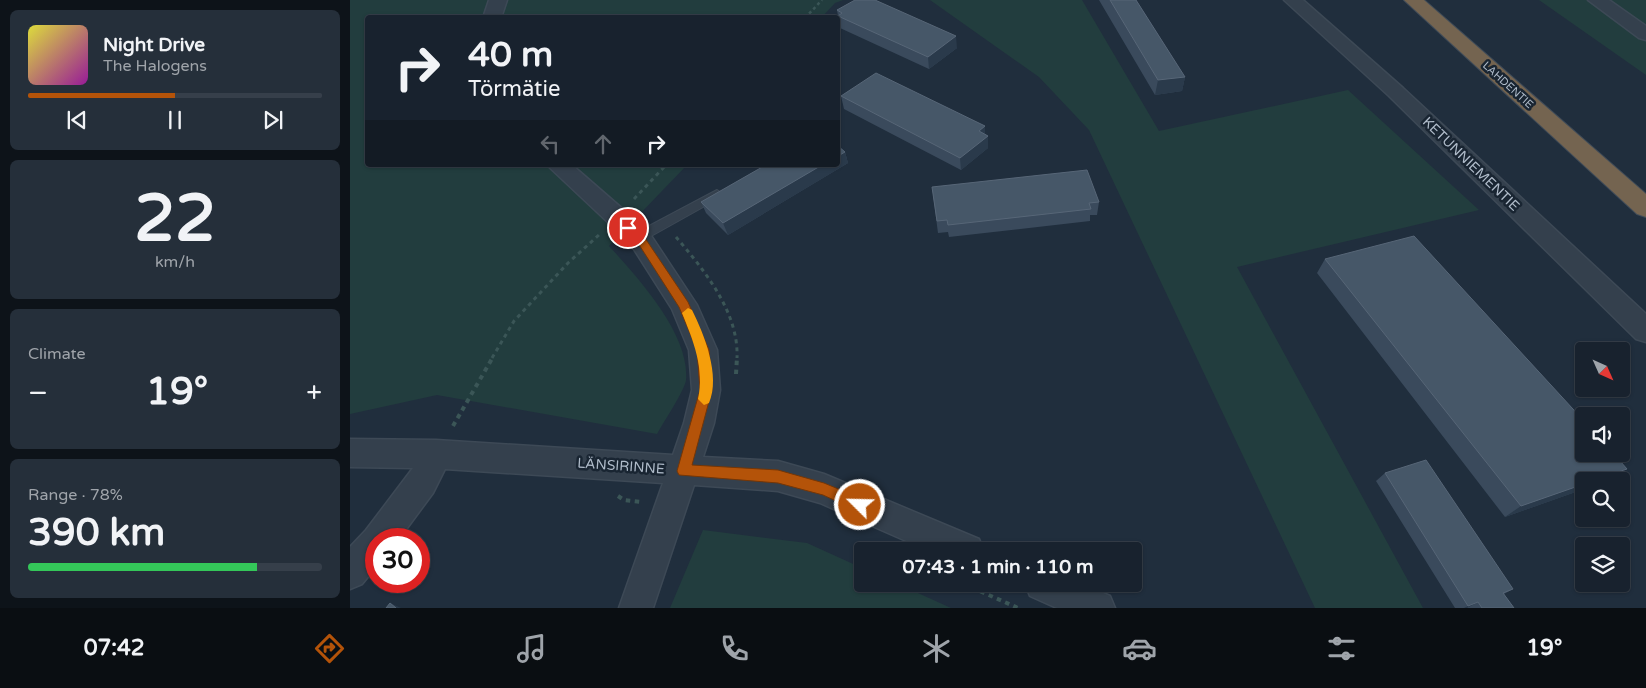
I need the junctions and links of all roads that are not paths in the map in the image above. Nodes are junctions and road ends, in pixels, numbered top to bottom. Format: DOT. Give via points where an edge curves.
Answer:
graph roads {
  1 [pos="498,0"];
  2 [pos="1293,0"];
  3 [pos="1413,0"];
  4 [pos="1597,0"];
  5 [pos="493,15"];
  6 [pos="1646,34"];
  7 [pos="560,167"];
  8 [pos="725,189"];
  9 [pos="1646,206"];
  10 [pos="639,237"];
  11 [pos="1646,331"];
  12 [pos="350,454"];
  13 [pos="436,454"];
  14 [pos="684,471"];
  15 [pos="387,528"];
  16 [pos="946,542"];
  17 [pos="365,555"];
  18 [pos="350,572"];
  19 [pos="1061,592"];
  20 [pos="636,608"];
  21 [pos="1098,608"];
  1 -- 5 [label="street"];
  2 -- 11 [label="street, KETUNNIEMENTIE" via="1403,99"];
  3 -- 9 [label="highway, LAHDENTIE"];
  4 -- 6 [label="street"];
  7 -- 10 [label="street"];
  8 -- 10 [label="lane"];
  10 -- 14 [label="street" via="684,305 703,350 706,390"];
  12 -- 13 [label="street, LÄNSIRINNE"];
  13 -- 14 [label="street, LÄNSIRINNE"];
  13 -- 15 [label="street" via="422,483"];
  14 -- 16 [label="street, LÄNSIRINNE" via="778,476 824,489"];
  14 -- 20 [label="street"];
  17 -- 18 [label="street"];
  19 -- 21 [label="street"];
}
